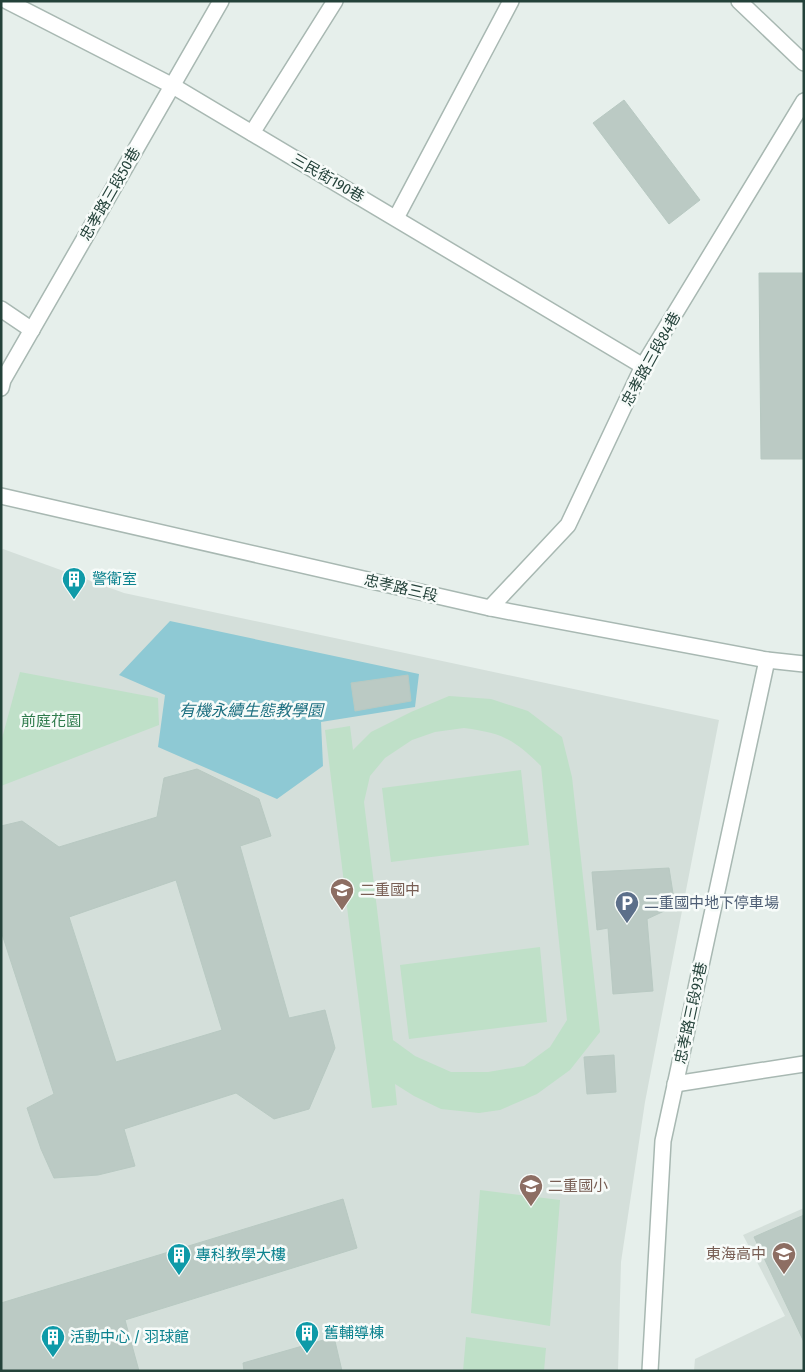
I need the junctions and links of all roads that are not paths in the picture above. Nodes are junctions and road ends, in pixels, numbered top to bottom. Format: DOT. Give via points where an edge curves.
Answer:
graph roads {
  1 [pos="7,1"];
  2 [pos="221,1"];
  3 [pos="335,1"];
  4 [pos="511,1"];
  5 [pos="739,1"];
  6 [pos="804,63"];
  7 [pos="173,86"];
  8 [pos="804,101"];
  9 [pos="252,133"];
  10 [pos="396,218"];
  11 [pos="1,309"];
  12 [pos="32,330"];
  13 [pos="643,366"];
  14 [pos="1,388"];
  15 [pos="1,496"];
  16 [pos="490,608"];
  17 [pos="767,660"];
  18 [pos="804,664"];
  19 [pos="804,1064"];
  20 [pos="675,1084"];
  21 [pos="650,1371"];
  1 -- 7 [label="street, 三民街190巷"];
  2 -- 7 [label="street, 忠孝路三段50巷"];
  3 -- 9 [label="street"];
  4 -- 10 [label="street"];
  5 -- 6 [label="street"];
  7 -- 9 [label="street, 三民街190巷"];
  7 -- 12 [label="street, 忠孝路三段50巷"];
  8 -- 13 [label="street, 忠孝路三段84巷"];
  9 -- 10 [label="street, 三民街190巷"];
  10 -- 13 [label="street, 三民街190巷"];
  11 -- 12 [label="street"];
  12 -- 14 [label="street, 忠孝路三段50巷"];
  13 -- 16 [label="street, 忠孝路三段84巷" via="568,525"];
  15 -- 16 [label="street, 忠孝路三段"];
  16 -- 17 [label="street, 忠孝路三段"];
  17 -- 18 [label="street, 忠孝路三段"];
  17 -- 20 [label="street, 忠孝路三段93巷"];
  19 -- 20 [label="street"];
  20 -- 21 [label="street, 忠孝路三段93巷" via="663,1141"];
}
